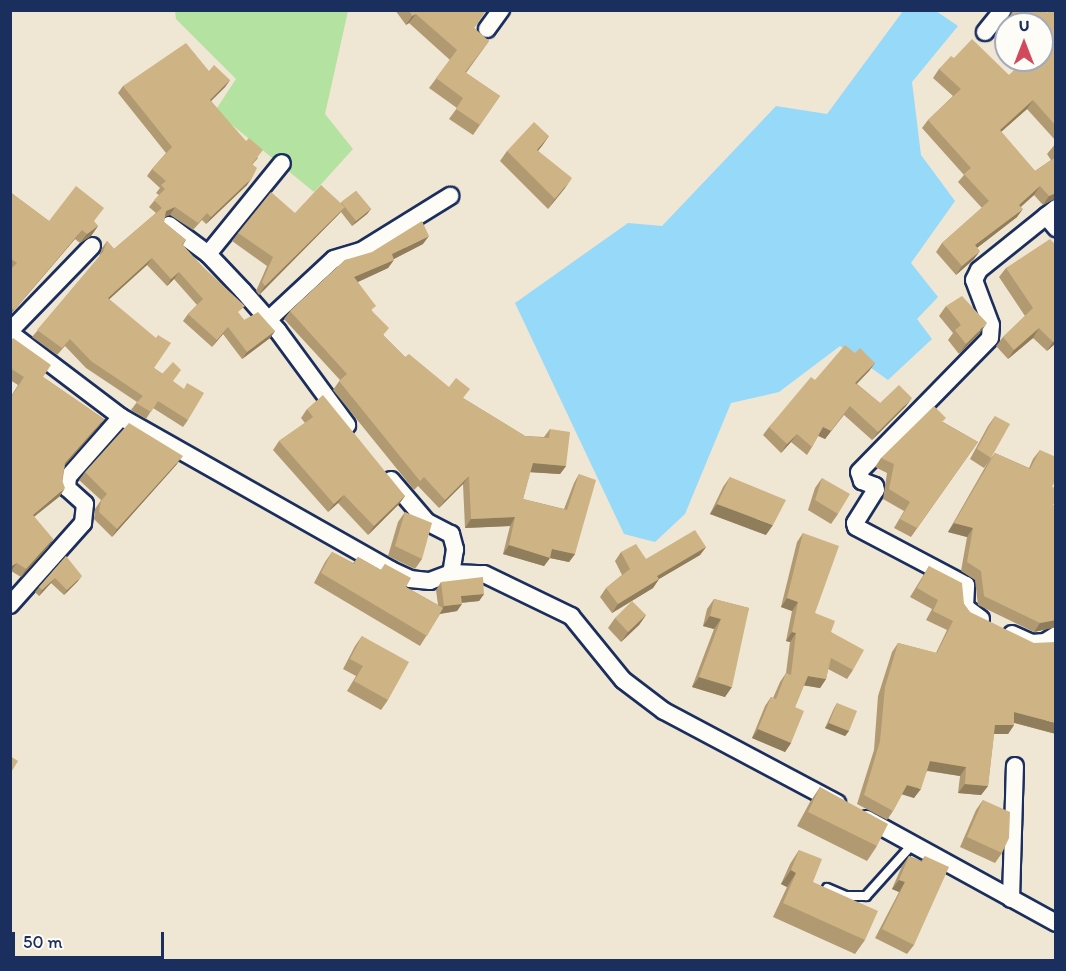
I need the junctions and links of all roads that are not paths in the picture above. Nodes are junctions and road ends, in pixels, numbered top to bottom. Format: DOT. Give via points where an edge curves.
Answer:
graph roads {
  1 [pos="501,10"];
  2 [pos="1003,10"];
  3 [pos="487,29"];
  4 [pos="985,32"];
  5 [pos="282,163"];
  6 [pos="450,196"];
  7 [pos="1052,217"];
  8 [pos="169,225"];
  9 [pos="92,246"];
  10 [pos="208,254"];
  11 [pos="267,321"];
  12 [pos="10,332"];
  13 [pos="122,417"];
  14 [pos="360,441"];
  15 [pos="381,467"];
  16 [pos="451,573"];
  17 [pos="10,605"];
  18 [pos="1056,635"];
  19 [pos="1015,766"];
  20 [pos="912,845"];
  21 [pos="827,888"];
  22 [pos="1011,899"];
  23 [pos="1056,923"];
  1 -- 3 [label="street"];
  2 -- 4 [label="street"];
  5 -- 10 [label="street"];
  6 -- 11 [label="street" via="361,251 334,259"];
  7 -- 18 [label="street" via="979,270 974,280 991,325 990,338 862,465 862,481 876,490 855,523 860,531 966,585 968,612 1032,643 1045,642"];
  8 -- 10 [label="street"];
  9 -- 12 [label="street"];
  10 -- 11 [label="street"];
  11 -- 14 [label="street"];
  12 -- 13 [label="street"];
  13 -- 16 [label="street" via="400,574 430,581"];
  13 -- 17 [label="street" via="68,477 67,488 85,504 83,523"];
  15 -- 16 [label="street" via="427,522 451,534 455,549"];
  16 -- 20 [label="street" via="484,574 571,616 623,680 664,711"];
  19 -- 22 [label="street"];
  20 -- 21 [label="lane" via="866,896 846,896"];
  20 -- 22 [label="street"];
  22 -- 23 [label="street"];
}
